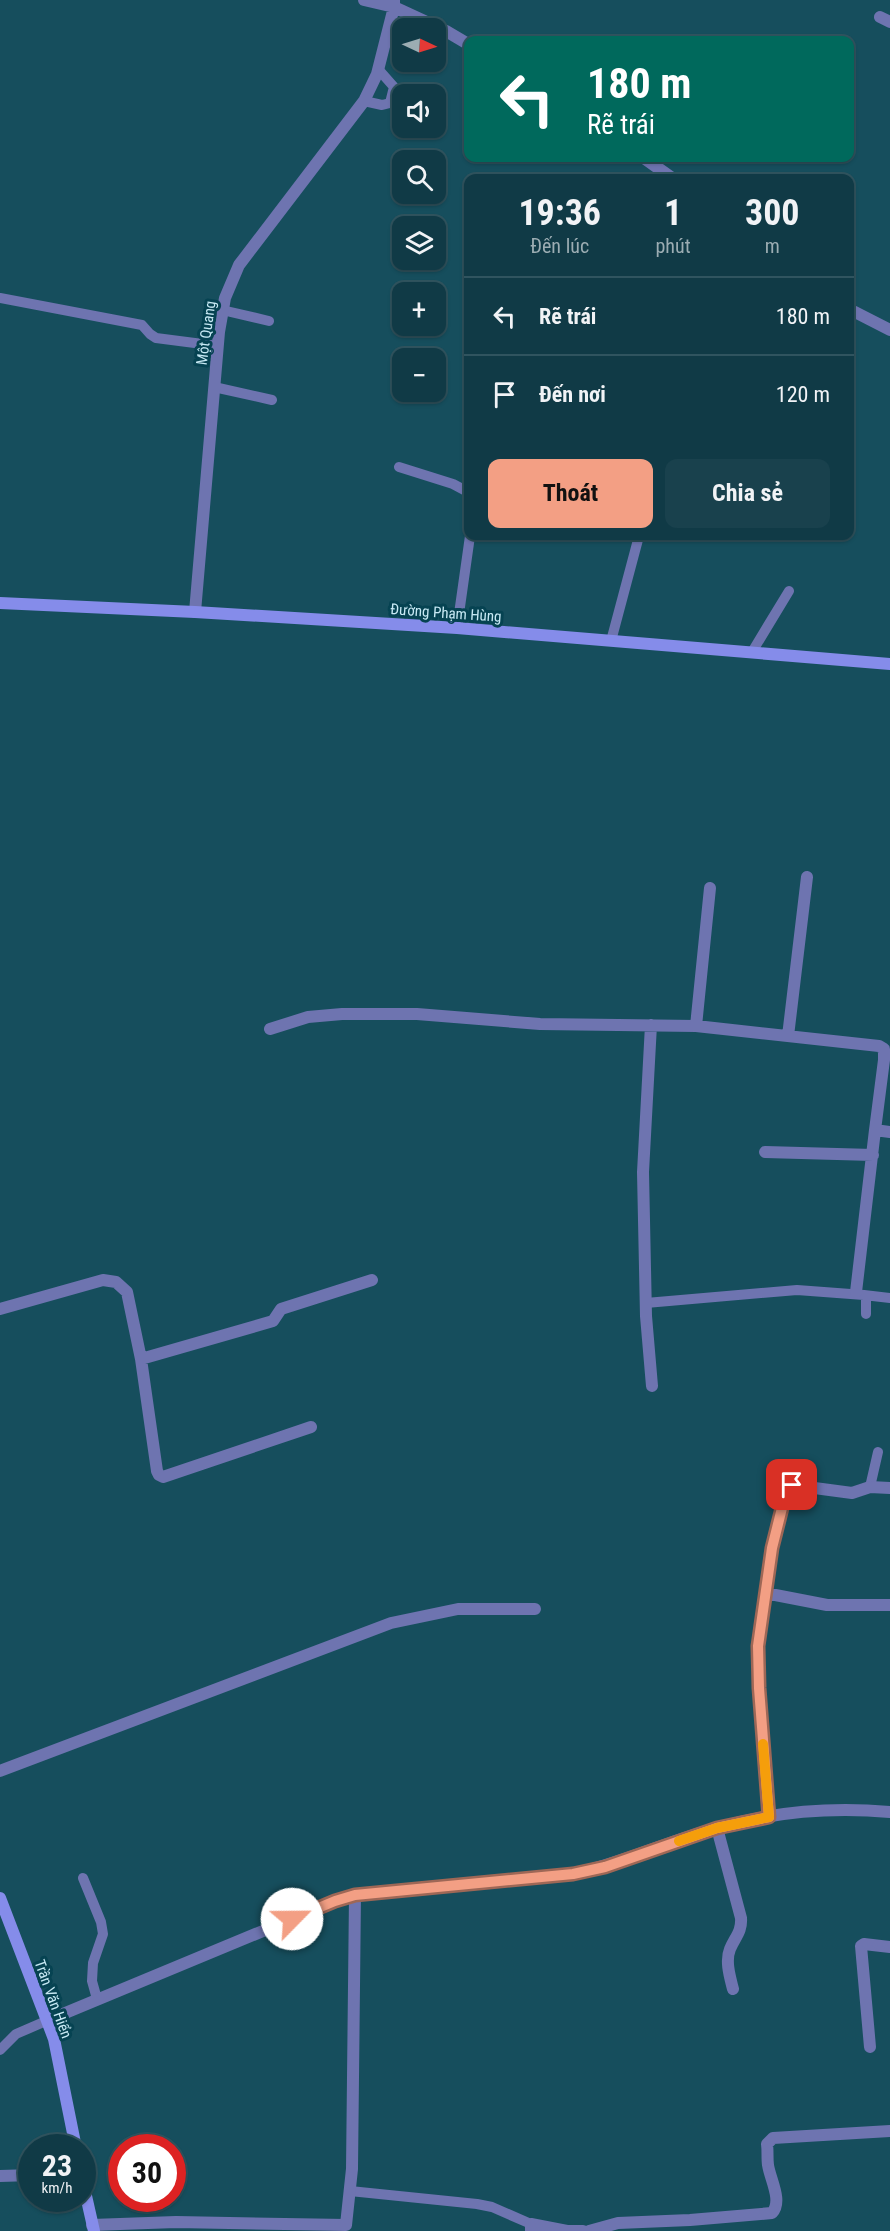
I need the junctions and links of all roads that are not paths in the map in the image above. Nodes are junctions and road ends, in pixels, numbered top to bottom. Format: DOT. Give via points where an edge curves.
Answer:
graph roads {
  1 [pos="364,0"];
  2 [pos="394,3"];
  3 [pos="464,42"];
  4 [pos="378,70"];
  5 [pos="364,101"];
  6 [pos="650,162"];
  7 [pos="666,174"];
  8 [pos="0,297"];
  9 [pos="222,310"];
  10 [pos="854,312"];
  11 [pos="269,321"];
  12 [pos="890,330"];
  13 [pos="218,346"];
  14 [pos="214,387"];
  15 [pos="272,400"];
  16 [pos="399,467"];
  17 [pos="464,490"];
  18 [pos="469,540"];
  19 [pos="638,540"];
  20 [pos="789,591"];
  21 [pos="0,603"];
  22 [pos="195,612"];
  23 [pos="457,628"];
  24 [pos="611,641"];
  25 [pos="752,652"];
  26 [pos="890,664"];
  27 [pos="807,877"];
  28 [pos="710,888"];
  29 [pos="651,1025"];
  30 [pos="696,1026"];
  31 [pos="270,1029"];
  32 [pos="788,1036"];
  33 [pos="875,1130"];
  34 [pos="890,1132"];
  35 [pos="765,1152"];
  36 [pos="873,1155"];
  37 [pos="372,1280"];
  38 [pos="860,1293"];
  39 [pos="890,1298"];
  40 [pos="646,1303"];
  41 [pos="0,1309"];
  42 [pos="866,1314"];
  43 [pos="141,1359"];
  44 [pos="652,1386"];
  45 [pos="312,1427"];
  46 [pos="878,1452"];
  47 [pos="870,1487"];
  48 [pos="890,1488"];
  49 [pos="765,1593"];
  50 [pos="890,1605"];
  51 [pos="535,1609"];
  52 [pos="0,1771"];
  53 [pos="890,1812"];
  54 [pos="769,1817"];
  55 [pos="717,1828"];
  56 [pos="83,1878"];
  57 [pos="355,1895"];
  58 [pos="0,1899"];
  59 [pos="890,1947"];
  60 [pos="733,1989"];
  61 [pos="97,1999"];
  62 [pos="46,2020"];
  63 [pos="870,2047"];
  64 [pos="0,2050"];
  65 [pos="890,2131"];
  66 [pos="73,2134"];
  67 [pos="18,2175"];
  68 [pos="0,2176"];
  69 [pos="350,2191"];
  70 [pos="89,2212"];
  71 [pos="531,2227"];
  72 [pos="93,2228"];
  73 [pos="583,2231"];
  74 [pos="589,2231"];
  1 -- 2 [label="street"];
  2 -- 3 [label="street"];
  2 -- 4 [label="street, Một Quang"];
  4 -- 5 [label="street, Một Quang"];
  4 -- 5 [label="lane" via="394,87 390,103"];
  5 -- 9 [label="street, Một Quang" via="239,265"];
  6 -- 7 [label="street"];
  8 -- 13 [label="lane" via="142,325 164,340"];
  9 -- 11 [label="lane"];
  9 -- 13 [label="street, Một Quang"];
  10 -- 12 [label="street"];
  13 -- 14 [label="street, Một Quang"];
  14 -- 15 [label="lane"];
  14 -- 22 [label="street, Một Quang"];
  16 -- 17 [label="lane"];
  18 -- 23 [label="lane"];
  19 -- 24 [label="lane"];
  20 -- 25 [label="lane"];
  21 -- 22 [label="main road, Đường Phạm Hùng"];
  22 -- 23 [label="main road, Đường Phạm Hùng"];
  23 -- 24 [label="main road, Đường Phạm Hùng"];
  24 -- 25 [label="main road, Đường Phạm Hùng"];
  25 -- 26 [label="main road, Đường Phạm Hùng"];
  27 -- 32 [label="street"];
  28 -- 30 [label="street"];
  29 -- 30 [label="street"];
  29 -- 31 [label="street" via="540,1024 390,1013 308,1017"];
  29 -- 40 [label="street" via="643,1172"];
  30 -- 32 [label="street"];
  32 -- 33 [label="street" via="884,1049"];
  33 -- 34 [label="street"];
  33 -- 36 [label="street"];
  35 -- 36 [label="street"];
  36 -- 38 [label="street"];
  37 -- 43 [label="street" via="281,1309 270,1322"];
  38 -- 39 [label="lane"];
  38 -- 40 [label="lane" via="797,1290"];
  38 -- 42 [label="lane" via="866,1298"];
  40 -- 44 [label="street"];
  41 -- 43 [label="street" via="103,1281 116,1282 127,1292"];
  43 -- 45 [label="street" via="157,1471 163,1477"];
  46 -- 47 [label="lane"];
  47 -- 48 [label="street"];
  47 -- 49 [label="street" via="852,1493 792,1485 788,1488"];
  49 -- 50 [label="street" via="827,1605"];
  49 -- 54 [label="street" via="758,1656"];
  51 -- 52 [label="street" via="458,1609 391,1623"];
  53 -- 54 [label="street" via="851,1810"];
  54 -- 55 [label="street"];
  55 -- 57 [label="street" via="605,1867 573,1874"];
  55 -- 60 [label="street" via="742,1923 729,1951"];
  56 -- 61 [label="lane" via="103,1934 93,1963"];
  57 -- 61 [label="street"];
  57 -- 69 [label="street"];
  58 -- 62 [label="main road, Trần Văn Hiển"];
  59 -- 63 [label="street" via="861,1946"];
  61 -- 62 [label="street"];
  62 -- 64 [label="lane" via="16,2034"];
  62 -- 66 [label="main road, Trần Văn Hiển" via="54,2039"];
  65 -- 74 [label="street" via="773,2138 767,2144 776,2198 776,2210 772,2213 618,2223"];
  67 -- 68 [label="street"];
  69 -- 71 [label="lane" via="492,2206"];
  69 -- 72 [label="street" via="347,2223 343,2226 176,2222"];
  70 -- 72 [label="main road"];
  71 -- 73 [label="street"];
}
